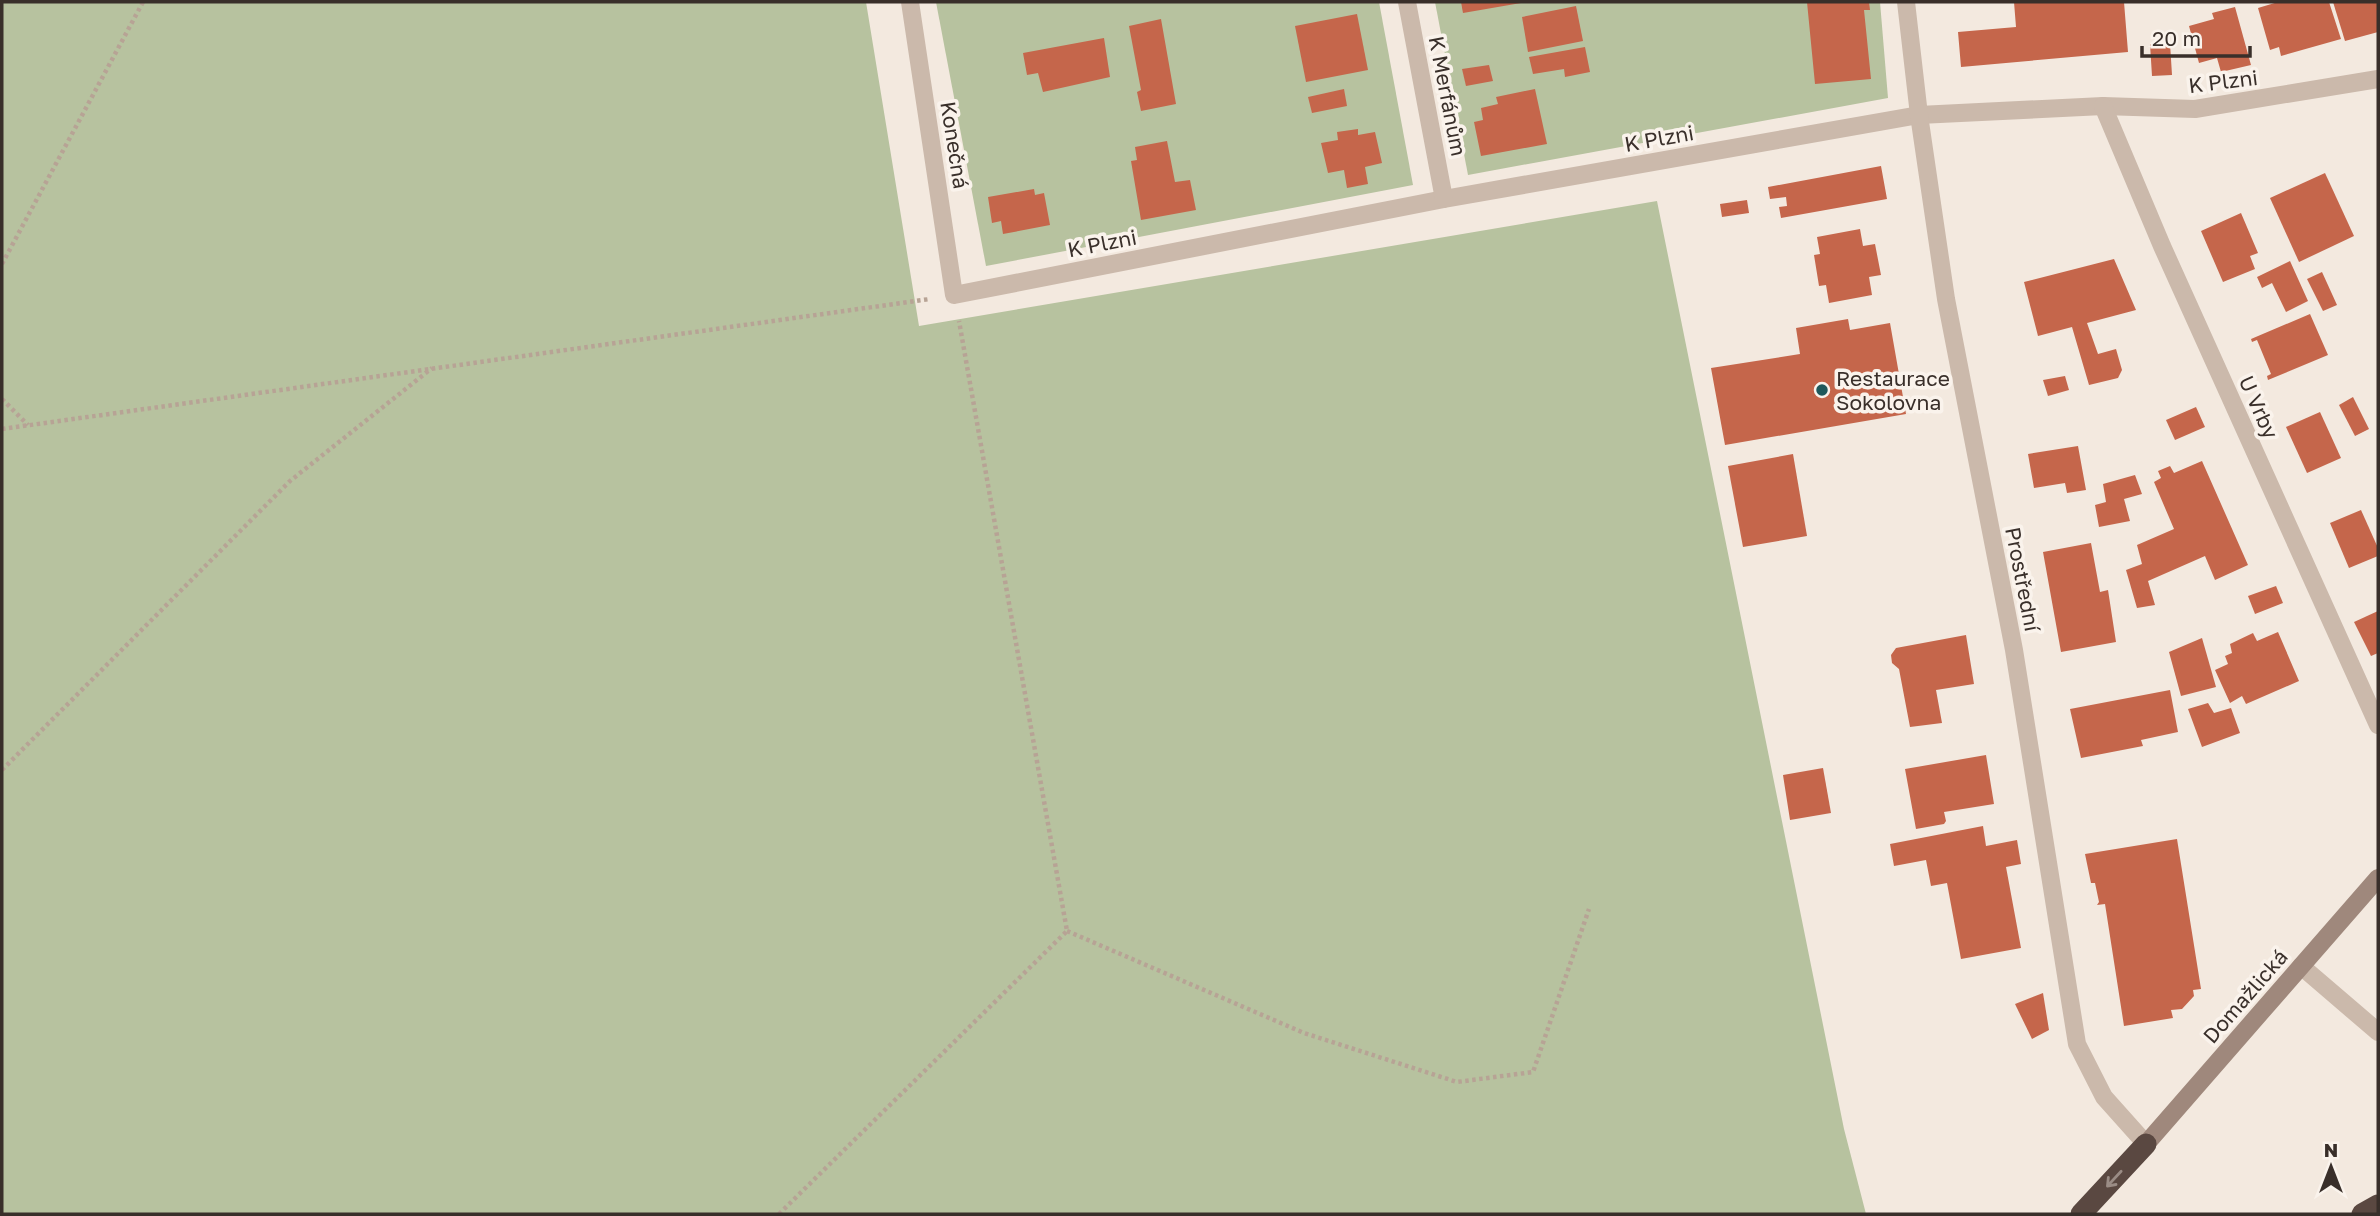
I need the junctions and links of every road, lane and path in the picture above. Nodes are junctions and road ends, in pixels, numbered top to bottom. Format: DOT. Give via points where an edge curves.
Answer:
graph roads {
  1 [pos="143,2"];
  2 [pos="910,2"];
  3 [pos="1407,2"];
  4 [pos="1906,2"];
  5 [pos="2378,79"];
  6 [pos="2103,106"];
  7 [pos="1919,115"];
  8 [pos="1444,199"];
  9 [pos="2,264"];
  10 [pos="954,296"];
  11 [pos="433,367"];
  12 [pos="2,399"];
  13 [pos="29,426"];
  14 [pos="2,429"];
  15 [pos="2378,725"];
  16 [pos="2,769"];
  17 [pos="2378,878"];
  18 [pos="1589,909"];
  19 [pos="1067,931"];
  20 [pos="2301,966"];
  21 [pos="2378,1032"];
  22 [pos="2146,1144"];
  23 [pos="2378,1205"];
  24 [pos="779,1214"];
  25 [pos="2081,1214"];
  26 [pos="2362,1214"];
  1 -- 9 [label="path"];
  2 -- 10 [label="street, Konečná"];
  3 -- 8 [label="street, K Merfánům"];
  4 -- 7 [label="street, Prostřední"];
  5 -- 6 [label="street, K Plzni" via="2195,109"];
  6 -- 7 [label="street, K Plzni"];
  6 -- 15 [label="street, U Vrby"];
  7 -- 8 [label="street, K Plzni"];
  7 -- 22 [label="street, Prostřední" via="1946,299 2014,650 2077,1044 2104,1097"];
  8 -- 10 [label="street, K Plzni"];
  10 -- 11 [label="path"];
  10 -- 19 [label="path"];
  11 -- 13 [label="path"];
  11 -- 16 [label="path" via="290,481"];
  12 -- 13 [label="path"];
  13 -- 14 [label="path"];
  17 -- 20 [label="street, Domažlická"];
  18 -- 19 [label="path" via="1533,1072 1457,1082 1304,1032"];
  19 -- 24 [label="path"];
  20 -- 21 [label="street"];
  20 -- 22 [label="street, Domažlická"];
  22 -- 25 [label="highway, one-way"];
  23 -- 26 [label="highway"];
}
